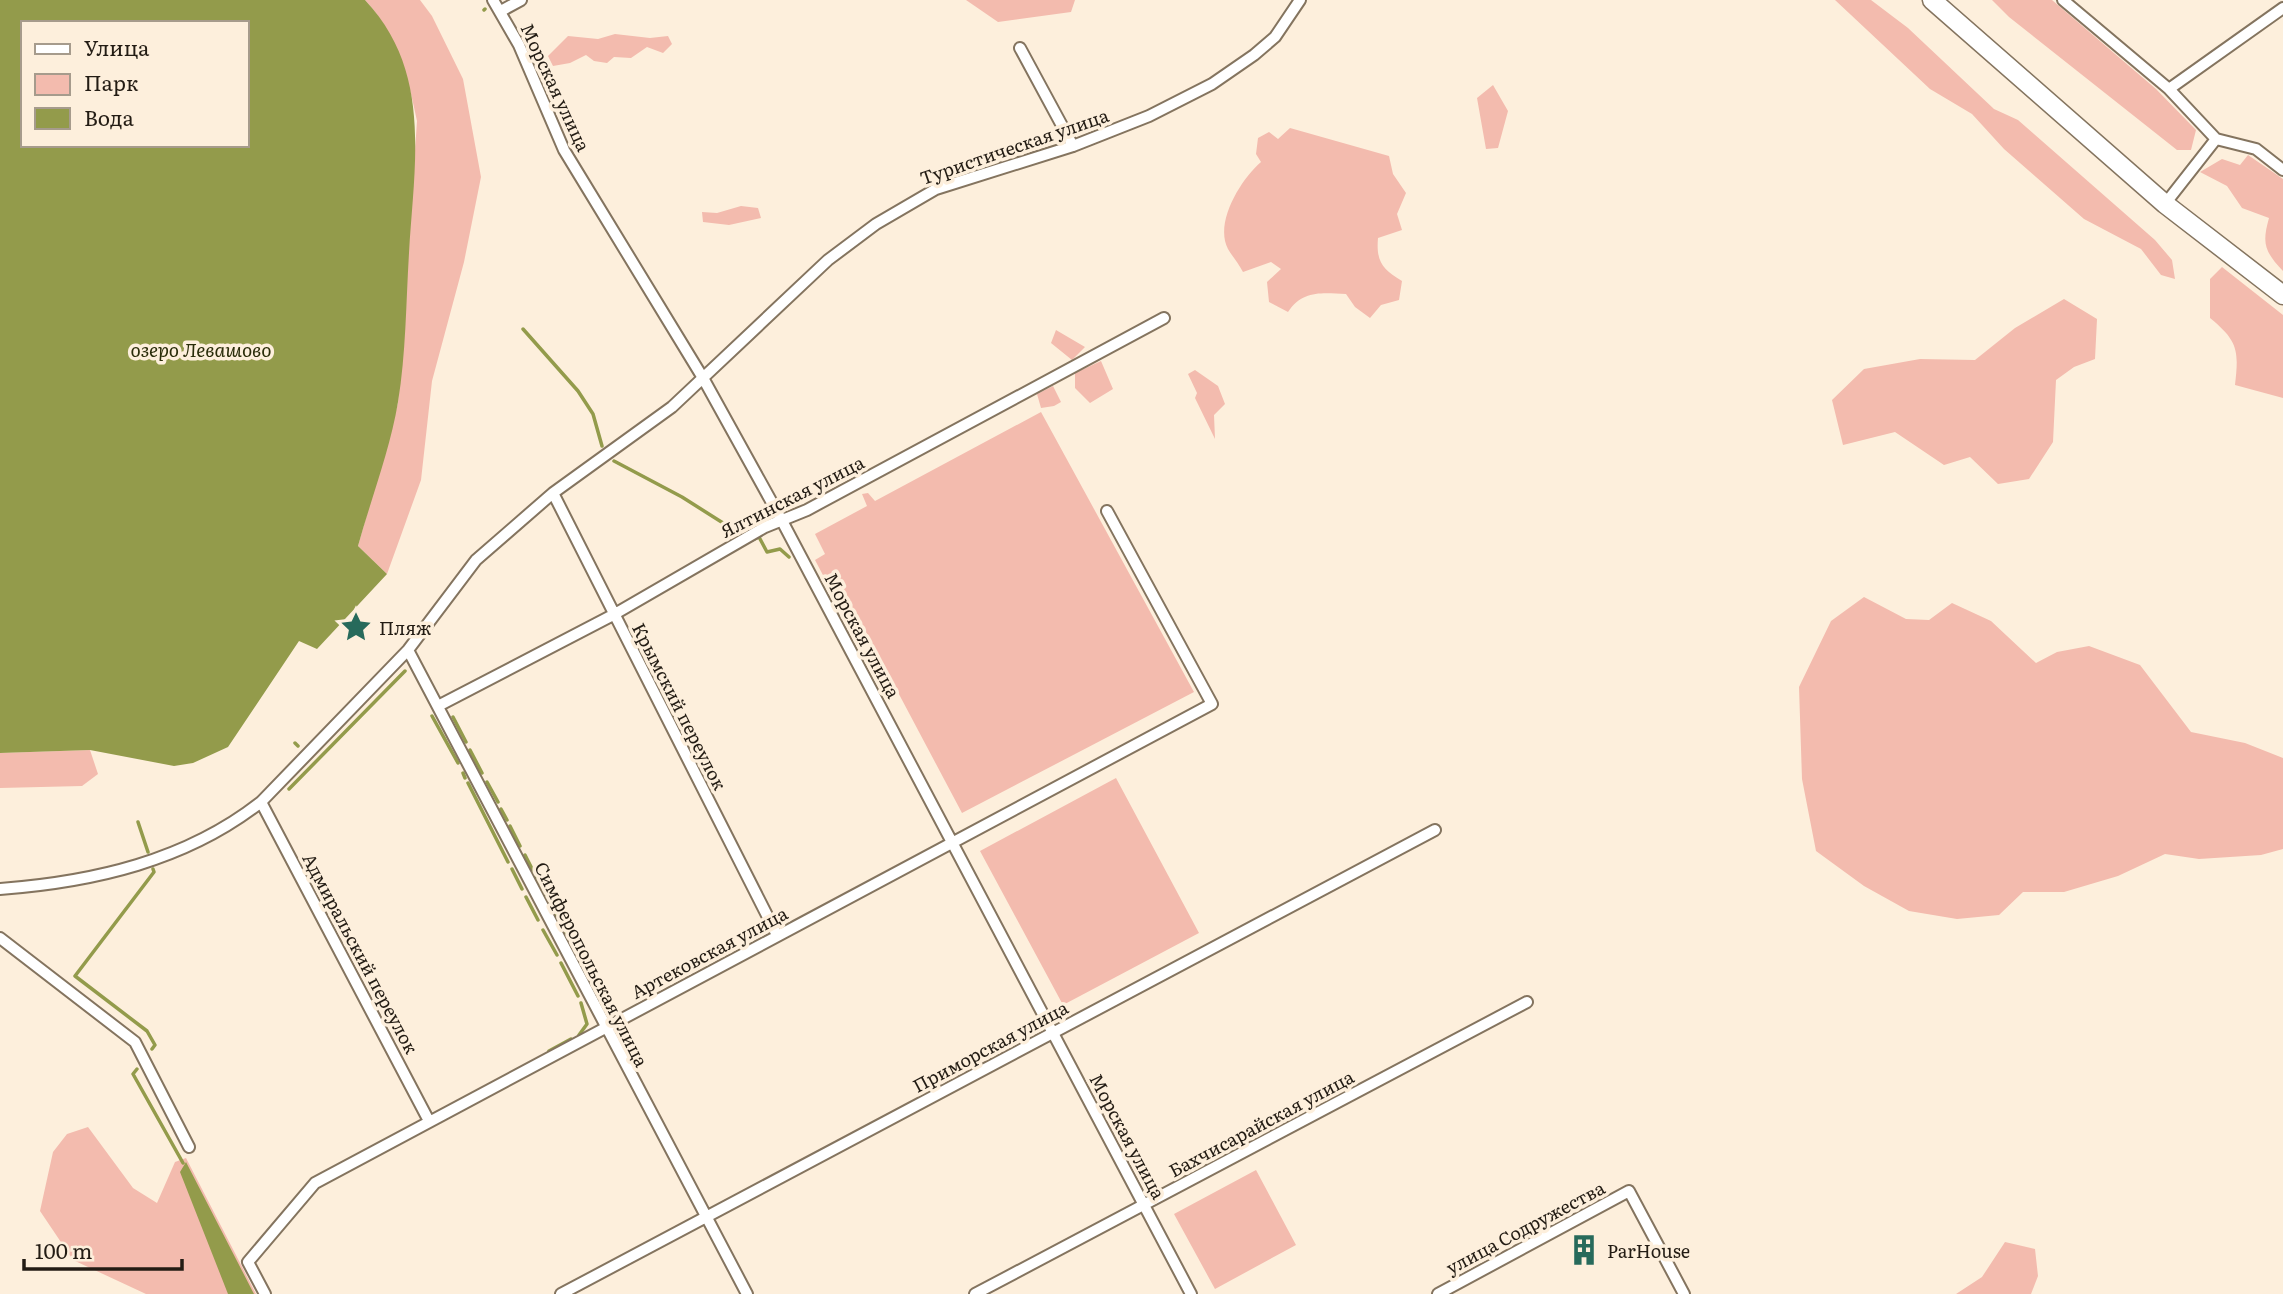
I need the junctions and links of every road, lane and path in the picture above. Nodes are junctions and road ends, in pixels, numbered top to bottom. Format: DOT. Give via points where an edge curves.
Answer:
graph roads {
  1 [pos="493,0"];
  2 [pos="521,0"];
  3 [pos="1300,0"];
  4 [pos="1931,0"];
  5 [pos="2063,0"];
  6 [pos="2278,0"];
  7 [pos="2283,6"];
  8 [pos="501,11"];
  9 [pos="1020,48"];
  10 [pos="2169,89"];
  11 [pos="2216,139"];
  12 [pos="1073,146"];
  13 [pos="2283,170"];
  14 [pos="2165,204"];
  15 [pos="2283,295"];
  16 [pos="1164,318"];
  17 [pos="703,378"];
  18 [pos="554,493"];
  19 [pos="1107,510"];
  20 [pos="781,519"];
  21 [pos="613,615"];
  22 [pos="408,650"];
  23 [pos="438,706"];
  24 [pos="261,802"];
  25 [pos="1435,830"];
  26 [pos="952,843"];
  27 [pos="0,890"];
  28 [pos="777,935"];
  29 [pos="0,938"];
  30 [pos="1527,1002"];
  31 [pos="604,1028"];
  32 [pos="1052,1032"];
  33 [pos="429,1121"];
  34 [pos="189,1147"];
  35 [pos="1145,1204"];
  36 [pos="705,1217"];
  37 [pos="265,1294"];
  38 [pos="561,1294"];
  39 [pos="747,1294"];
  40 [pos="975,1294"];
  41 [pos="1191,1294"];
  42 [pos="1438,1294"];
  43 [pos="1684,1294"];
  1 -- 8 [label="street, Морская улица"];
  2 -- 8 [label="street"];
  3 -- 12 [label="street, Туристическая улица" via="1282,27 1254,55 1212,84 1149,116"];
  4 -- 14 [label="main road"];
  5 -- 10 [label="street"];
  6 -- 7 [label="street"];
  7 -- 10 [label="street"];
  8 -- 17 [label="street, Морская улица" via="564,150"];
  9 -- 12 [label="street"];
  10 -- 11 [label="street"];
  11 -- 13 [label="street" via="2256,149"];
  11 -- 14 [label="street"];
  12 -- 17 [label="street, Туристическая улица" via="936,189 899,210 812,274"];
  14 -- 15 [label="main road"];
  16 -- 20 [label="street, Ялтинская улица" via="807,510"];
  17 -- 18 [label="street, Туристическая улица" via="672,407"];
  17 -- 20 [label="street, Морская улица"];
  18 -- 21 [label="street, Крымский переулок"];
  18 -- 22 [label="street, Туристическая улица" via="476,560"];
  19 -- 26 [label="street, Артековская улица" via="1212,704"];
  20 -- 21 [label="street, Ялтинская улица"];
  20 -- 26 [label="street, Морская улица"];
  21 -- 23 [label="street, Ялтинская улица"];
  21 -- 28 [label="street, Крымский переулок"];
  22 -- 23 [label="street, Симферопольская улица"];
  22 -- 24 [label="street, Туристическая улица"];
  23 -- 31 [label="street, Симферопольская улица"];
  24 -- 27 [label="street, Туристическая улица" via="182,851 80,879"];
  24 -- 33 [label="street, Адмиральский переулок"];
  25 -- 32 [label="street, Приморская улица"];
  26 -- 28 [label="street, Артековская улица"];
  26 -- 32 [label="street, Морская улица"];
  28 -- 31 [label="street, Артековская улица"];
  29 -- 34 [label="street" via="135,1042"];
  30 -- 35 [label="street, Бахчисарайская улица"];
  31 -- 33 [label="street, Артековская улица"];
  31 -- 36 [label="street, Симферопольская улица"];
  32 -- 35 [label="street, Морская улица"];
  32 -- 36 [label="street, Приморская улица"];
  33 -- 37 [label="street, Артековская улица" via="315,1183 248,1262"];
  35 -- 40 [label="street, Бахчисарайская улица"];
  35 -- 41 [label="street, Морская улица"];
  36 -- 38 [label="street, Приморская улица"];
  36 -- 39 [label="street, Симферопольская улица"];
  42 -- 43 [label="street, улица Содружества" via="1629,1191"];
}
